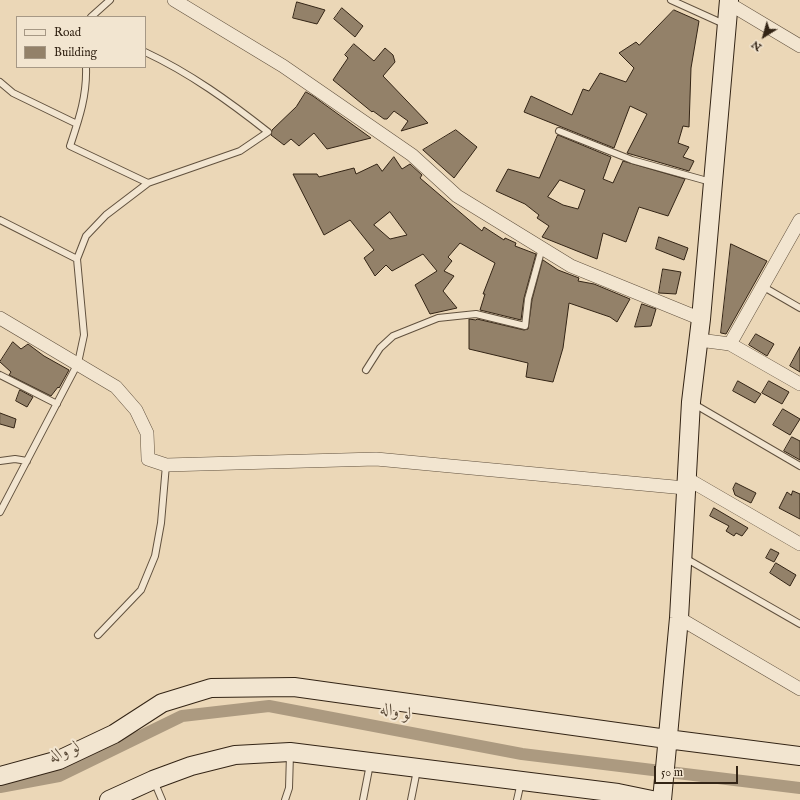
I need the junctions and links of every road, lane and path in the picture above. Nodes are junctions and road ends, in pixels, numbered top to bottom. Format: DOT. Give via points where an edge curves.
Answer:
graph roads {
  1 [pos="110,0"];
  2 [pos="174,0"];
  3 [pos="671,0"];
  4 [pos="728,2"];
  5 [pos="92,16"];
  6 [pos="726,25"];
  7 [pos="800,46"];
  8 [pos="146,52"];
  9 [pos="86,68"];
  10 [pos="0,82"];
  11 [pos="77,124"];
  12 [pos="559,131"];
  13 [pos="148,182"];
  14 [pos="713,183"];
  15 [pos="0,220"];
  16 [pos="799,226"];
  17 [pos="542,248"];
  18 [pos="77,259"];
  19 [pos="762,286"];
  20 [pos="800,308"];
  21 [pos="0,318"];
  22 [pos="701,319"];
  23 [pos="699,340"];
  24 [pos="730,344"];
  25 [pos="82,366"];
  26 [pos="366,370"];
  27 [pos="0,375"];
  28 [pos="800,384"];
  29 [pos="691,402"];
  30 [pos="57,404"];
  31 [pos="0,461"];
  32 [pos="26,461"];
  33 [pos="166,465"];
  34 [pos="800,466"];
  35 [pos="685,483"];
  36 [pos="0,512"];
  37 [pos="800,544"];
  38 [pos="682,556"];
  39 [pos="679,618"];
  40 [pos="800,624"];
  41 [pos="98,635"];
  42 [pos="800,689"];
  43 [pos="667,739"];
  44 [pos="290,752"];
  45 [pos="800,756"];
  46 [pos="370,762"];
  47 [pos="417,768"];
  48 [pos="0,776"];
  49 [pos="153,780"];
  50 [pos="522,781"];
  51 [pos="110,800"];
  52 [pos="162,800"];
  53 [pos="285,800"];
  54 [pos="362,800"];
  55 [pos="411,800"];
  56 [pos="517,800"];
  57 [pos="652,800"];
  58 [pos="662,800"];
  1 -- 5 [label="lane"];
  2 -- 17 [label="street" via="283,66 412,155 457,196"];
  3 -- 6 [label="lane"];
  4 -- 6 [label="street"];
  4 -- 7 [label="street"];
  6 -- 14 [label="street"];
  8 -- 13 [label="lane" via="230,102 268,132 240,151"];
  9 -- 11 [label="lane" via="87,85 83,110"];
  10 -- 11 [label="lane" via="13,93"];
  11 -- 13 [label="lane" via="70,146"];
  12 -- 14 [label="lane" via="632,160"];
  13 -- 18 [label="lane" via="106,215 86,236"];
  14 -- 22 [label="street"];
  15 -- 18 [label="lane"];
  16 -- 19 [label="street"];
  17 -- 22 [label="street" via="571,266"];
  17 -- 26 [label="lane" via="528,299 525,326 476,314 438,318 393,336 380,348"];
  18 -- 25 [label="lane" via="84,335"];
  19 -- 20 [label="lane"];
  19 -- 24 [label="street"];
  21 -- 25 [label="street"];
  22 -- 23 [label="street"];
  23 -- 24 [label="street"];
  23 -- 29 [label="street"];
  24 -- 28 [label="street"];
  25 -- 30 [label="lane"];
  25 -- 33 [label="street" via="116,387 136,410 147,433 148,460"];
  27 -- 30 [label="lane"];
  29 -- 34 [label="lane"];
  29 -- 35 [label="street"];
  30 -- 32 [label="lane"];
  31 -- 32 [label="lane" via="15,458"];
  32 -- 36 [label="lane"];
  33 -- 35 [label="street" via="376,459"];
  33 -- 41 [label="lane" via="155,556 141,590"];
  35 -- 37 [label="street"];
  35 -- 38 [label="street"];
  38 -- 39 [label="street"];
  38 -- 40 [label="lane"];
  39 -- 42 [label="street"];
  39 -- 43 [label="street"];
  43 -- 45 [label="street"];
  43 -- 48 [label="street" via="294,687 211,688 162,703 114,734 59,760"];
  43 -- 58 [label="street"];
  44 -- 46 [label="street"];
  44 -- 49 [label="street" via="235,755 190,766"];
  44 -- 53 [label="lane" via="289,788"];
  46 -- 47 [label="street"];
  46 -- 54 [label="lane"];
  47 -- 50 [label="street"];
  47 -- 55 [label="lane"];
  49 -- 51 [label="street"];
  49 -- 52 [label="lane"];
  50 -- 56 [label="lane"];
  50 -- 57 [label="street" via="618,793"];
}
